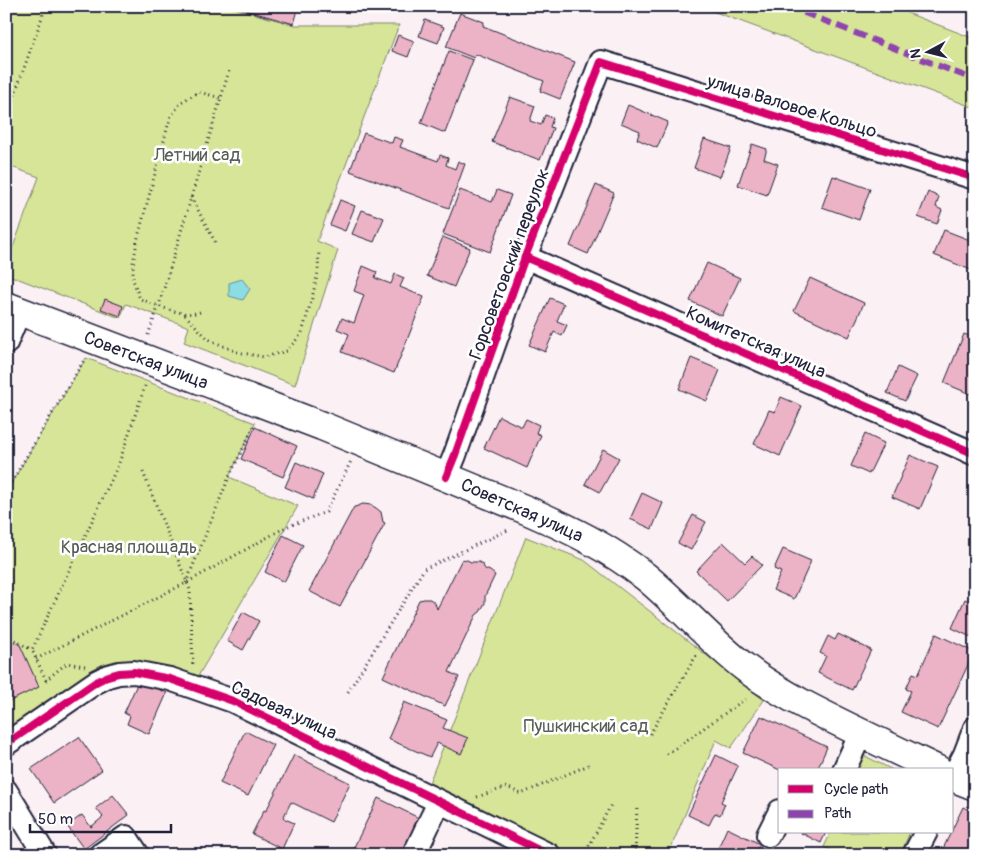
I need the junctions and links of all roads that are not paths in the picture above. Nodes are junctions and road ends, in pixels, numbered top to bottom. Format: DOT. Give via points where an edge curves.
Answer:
graph roads {
  1 [pos="601,62"];
  2 [pos="975,178"];
  3 [pos="525,257"];
  4 [pos="13,309"];
  5 [pos="6,343"];
  6 [pos="975,454"];
  7 [pos="446,477"];
  8 [pos="975,728"];
  9 [pos="861,733"];
  10 [pos="6,744"];
  11 [pos="845,768"];
  12 [pos="933,768"];
  13 [pos="954,778"];
  14 [pos="6,792"];
  15 [pos="445,804"];
  16 [pos="778,815"];
  17 [pos="925,834"];
  18 [pos="768,835"];
  19 [pos="45,855"];
  20 [pos="100,855"];
  21 [pos="138,855"];
  22 [pos="414,855"];
  23 [pos="550,855"];
  24 [pos="914,855"];
  1 -- 2 [label="street, улица Валовое Кольцо"];
  1 -- 3 [label="street, Горсоветовский переулок"];
  3 -- 6 [label="street, Комитетская улица"];
  3 -- 7 [label="street, Горсоветовский переулок"];
  4 -- 5 [label="street"];
  4 -- 7 [label="main road, Советская улица" via="322,426"];
  7 -- 9 [label="main road, Советская улица" via="597,543 647,578 722,649 768,685"];
  8 -- 13 [label="street"];
  9 -- 11 [label="street"];
  9 -- 12 [label="main road, Советская улица"];
  10 -- 15 [label="street, Садовая улица" via="96,682 119,673 134,672 170,679 233,701"];
  14 -- 19 [label="street"];
  15 -- 22 [label="street"];
  15 -- 23 [label="street, Садовая улица"];
  16 -- 18 [label="street"];
  17 -- 24 [label="street"];
  20 -- 21 [label="street" via="126,837"];
}
